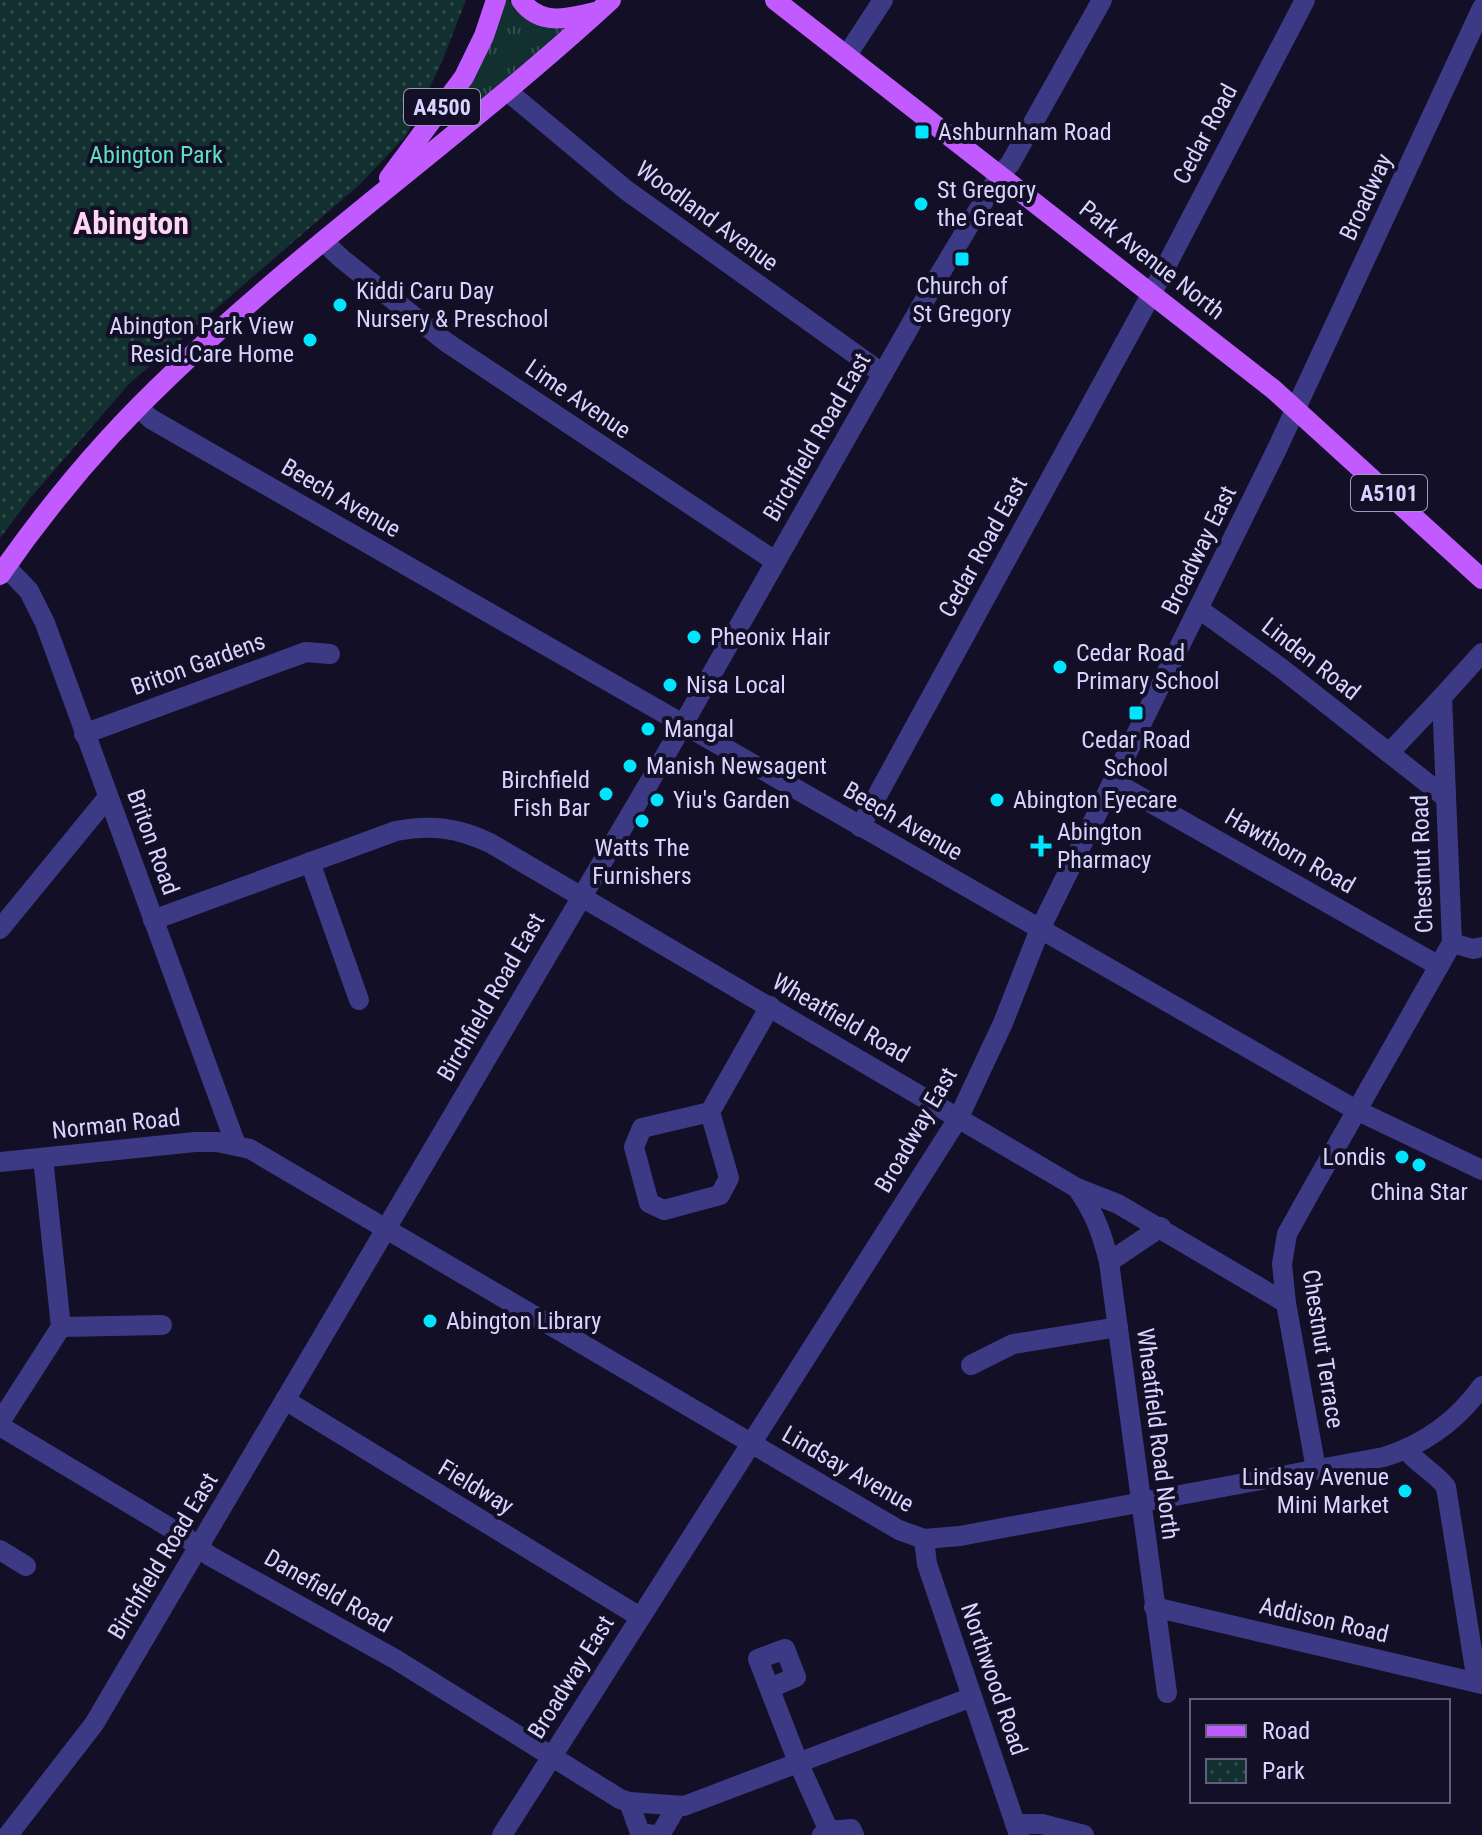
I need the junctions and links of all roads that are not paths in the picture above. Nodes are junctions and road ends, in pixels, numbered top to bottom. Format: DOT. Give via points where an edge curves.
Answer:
graph roads {
  1 [pos="496,0"];
  2 [pos="521,0"];
  3 [pos="775,0"];
  4 [pos="883,0"];
  5 [pos="1102,0"];
  6 [pos="1305,0"];
  7 [pos="605,6"];
  8 [pos="1482,8"];
  9 [pos="847,55"];
  10 [pos="507,91"];
  11 [pos="1000,174"];
  12 [pos="369,203"];
  13 [pos="323,241"];
  14 [pos="1152,293"];
  15 [pos="883,374"];
  16 [pos="139,408"];
  17 [pos="1296,408"];
  18 [pos="775,561"];
  19 [pos="3,571"];
  20 [pos="1482,579"];
  21 [pos="1199,609"];
  22 [pos="1482,653"];
  23 [pos="330,654"];
  24 [pos="1442,697"];
  25 [pos="683,724"];
  26 [pos="84,734"];
  27 [pos="1389,753"];
  28 [pos="1114,782"];
  29 [pos="108,797"];
  30 [pos="1445,797"];
  31 [pos="860,827"];
  32 [pos="310,862"];
  33 [pos="581,897"];
  34 [pos="153,920"];
  35 [pos="0,929"];
  36 [pos="1040,929"];
  37 [pos="1452,943"];
  38 [pos="1482,947"];
  39 [pos="1439,966"];
  40 [pos="359,1000"];
  41 [pos="770,1006"];
  42 [pos="1356,1110"];
  43 [pos="710,1112"];
  44 [pos="959,1117"];
  45 [pos="236,1145"];
  46 [pos="43,1158"];
  47 [pos="0,1162"];
  48 [pos="1482,1170"];
  49 [pos="1077,1188"];
  50 [pos="1161,1227"];
  51 [pos="386,1229"];
  52 [pos="1109,1262"];
  53 [pos="1286,1303"];
  54 [pos="162,1325"];
  55 [pos="61,1327"];
  56 [pos="1118,1327"];
  57 [pos="971,1365"];
  58 [pos="1482,1386"];
  59 [pos="285,1400"];
  60 [pos="0,1424"];
  61 [pos="752,1444"];
  62 [pos="1407,1450"];
  63 [pos="1316,1469"];
  64 [pos="1140,1502"];
  65 [pos="924,1539"];
  66 [pos="198,1547"];
  67 [pos="0,1550"];
  68 [pos="26,1566"];
  69 [pos="1154,1607"];
  70 [pos="640,1617"];
  71 [pos="1480,1683"];
  72 [pos="770,1688"];
  73 [pos="1167,1693"];
  74 [pos="972,1697"];
  75 [pos="552,1757"];
  76 [pos="798,1762"];
  77 [pos="629,1802"];
  78 [pos="677,1806"];
  79 [pos="1017,1830"];
  80 [pos="825,1833"];
  81 [pos="8,1835"];
  82 [pos="502,1835"];
  83 [pos="654,1835"];
  84 [pos="660,1835"];
  85 [pos="854,1835"];
  86 [pos="1084,1835"];
  1 -- 12 [label="main road, A4500" via="464,77"];
  2 -- 7 [label="main road, A4500" via="544,18 560,19"];
  3 -- 9 [label="main road, Park Avenue North / A5101"];
  4 -- 9 [label="street"];
  5 -- 11 [label="street, Birchfield Road East"];
  6 -- 14 [label="street, Cedar Road"];
  7 -- 10 [label="main road, A4500"];
  8 -- 17 [label="street, Broadway"];
  9 -- 11 [label="main road, Park Avenue North / A5101"];
  10 -- 12 [label="main road, A4500"];
  10 -- 15 [label="street, Woodland Avenue" via="626,190"];
  11 -- 14 [label="main road, Park Avenue North / A5101"];
  11 -- 15 [label="street, Birchfield Road East"];
  12 -- 13 [label="main road, A4500"];
  13 -- 16 [label="main road, A4500"];
  13 -- 18 [label="street, Lime Avenue" via="446,342"];
  14 -- 17 [label="main road, Park Avenue North / A5101"];
  14 -- 31 [label="street, Cedar Road East"];
  15 -- 18 [label="street, Birchfield Road East"];
  16 -- 19 [label="main road, A4500" via="67,488"];
  16 -- 25 [label="street, Beech Avenue"];
  17 -- 20 [label="main road, Park Avenue North / A5101"];
  17 -- 21 [label="street, Broadway East"];
  18 -- 25 [label="street, Birchfield Road East"];
  19 -- 26 [label="street, Briton Road" via="22,581 37,604"];
  21 -- 27 [label="street, Linden Road"];
  21 -- 28 [label="street, Broadway East"];
  22 -- 24 [label="street"];
  23 -- 26 [label="street, Briton Gardens" via="306,652"];
  24 -- 27 [label="street"];
  24 -- 30 [label="street, Chestnut Road"];
  25 -- 31 [label="street, Beech Avenue"];
  25 -- 33 [label="street, Birchfield Road East"];
  26 -- 29 [label="street, Briton Road"];
  27 -- 30 [label="street, Linden Road"];
  28 -- 36 [label="street, Broadway East"];
  28 -- 39 [label="street, Hawthorn Road"];
  29 -- 34 [label="street, Briton Road"];
  29 -- 35 [label="street"];
  30 -- 37 [label="street, Chestnut Road"];
  31 -- 36 [label="street, Beech Avenue"];
  32 -- 33 [label="street, Wheatfield Road" via="396,831 441,828 477,837"];
  32 -- 34 [label="street, Wheatfield Road"];
  32 -- 40 [label="street"];
  33 -- 41 [label="street, Wheatfield Road"];
  33 -- 51 [label="street, Birchfield Road East"];
  34 -- 45 [label="street, Briton Road"];
  36 -- 42 [label="street, Beech Avenue"];
  36 -- 44 [label="street, Broadway East"];
  37 -- 38 [label="street"];
  37 -- 39 [label="street, Chestnut Road"];
  39 -- 42 [label="street, Chestnut Road"];
  41 -- 43 [label="street"];
  41 -- 44 [label="street, Wheatfield Road"];
  42 -- 48 [label="street, Beech Avenue"];
  42 -- 53 [label="street, Chestnut Terrace" via="1287,1234 1282,1264"];
  43 -- 43 [label="street" via="729,1178 720,1195 664,1210 649,1203 634,1147 642,1128"];
  44 -- 49 [label="street, Wheatfield Road"];
  44 -- 61 [label="street, Broadway East"];
  45 -- 46 [label="street, Norman Road" via="195,1142"];
  45 -- 51 [label="street, Lindsay Avenue"];
  46 -- 47 [label="street, Norman Road"];
  46 -- 55 [label="street"];
  49 -- 50 [label="street, Wheatfield Road"];
  49 -- 52 [label="street, Wheatfield Road North" via="1101,1230"];
  50 -- 52 [label="street"];
  50 -- 53 [label="street, Wheatfield Road"];
  51 -- 59 [label="street, Birchfield Road East"];
  51 -- 61 [label="street, Lindsay Avenue"];
  52 -- 56 [label="street, Wheatfield Road North"];
  53 -- 63 [label="street, Chestnut Terrace"];
  54 -- 55 [label="street"];
  55 -- 60 [label="street"];
  56 -- 57 [label="street" via="1013,1344"];
  56 -- 64 [label="street, Wheatfield Road North"];
  58 -- 62 [label="street, Lindsay Avenue" via="1460,1414"];
  59 -- 66 [label="street, Birchfield Road East"];
  59 -- 70 [label="street, Fieldway"];
  60 -- 66 [label="street, Danefield Road"];
  61 -- 65 [label="street, Lindsay Avenue" via="899,1530"];
  61 -- 70 [label="street, Broadway East"];
  62 -- 63 [label="street, Lindsay Avenue"];
  62 -- 71 [label="street" via="1446,1487"];
  63 -- 64 [label="street, Lindsay Avenue"];
  64 -- 65 [label="street, Lindsay Avenue"];
  64 -- 69 [label="street, Wheatfield Road North"];
  65 -- 74 [label="street, Northwood Road" via="927,1564"];
  66 -- 75 [label="street, Danefield Road" via="395,1659"];
  66 -- 81 [label="street, Birchfield Road East" via="94,1724"];
  67 -- 68 [label="street"];
  69 -- 71 [label="street, Addison Road"];
  69 -- 73 [label="street, Wheatfield Road North"];
  70 -- 75 [label="street, Broadway East"];
  72 -- 76 [label="street"];
  74 -- 76 [label="street, Danefield Road"];
  74 -- 79 [label="street, Northwood Road"];
  75 -- 77 [label="street, Danefield Road"];
  75 -- 82 [label="street, Broadway East"];
  76 -- 78 [label="street, Danefield Road"];
  76 -- 80 [label="street"];
  77 -- 78 [label="street, Danefield Road"];
  77 -- 83 [label="street" via="640,1833"];
  78 -- 84 [label="street"];
  79 -- 86 [label="street" via="1042,1824"];
  80 -- 85 [label="street" via="851,1829"];
}
